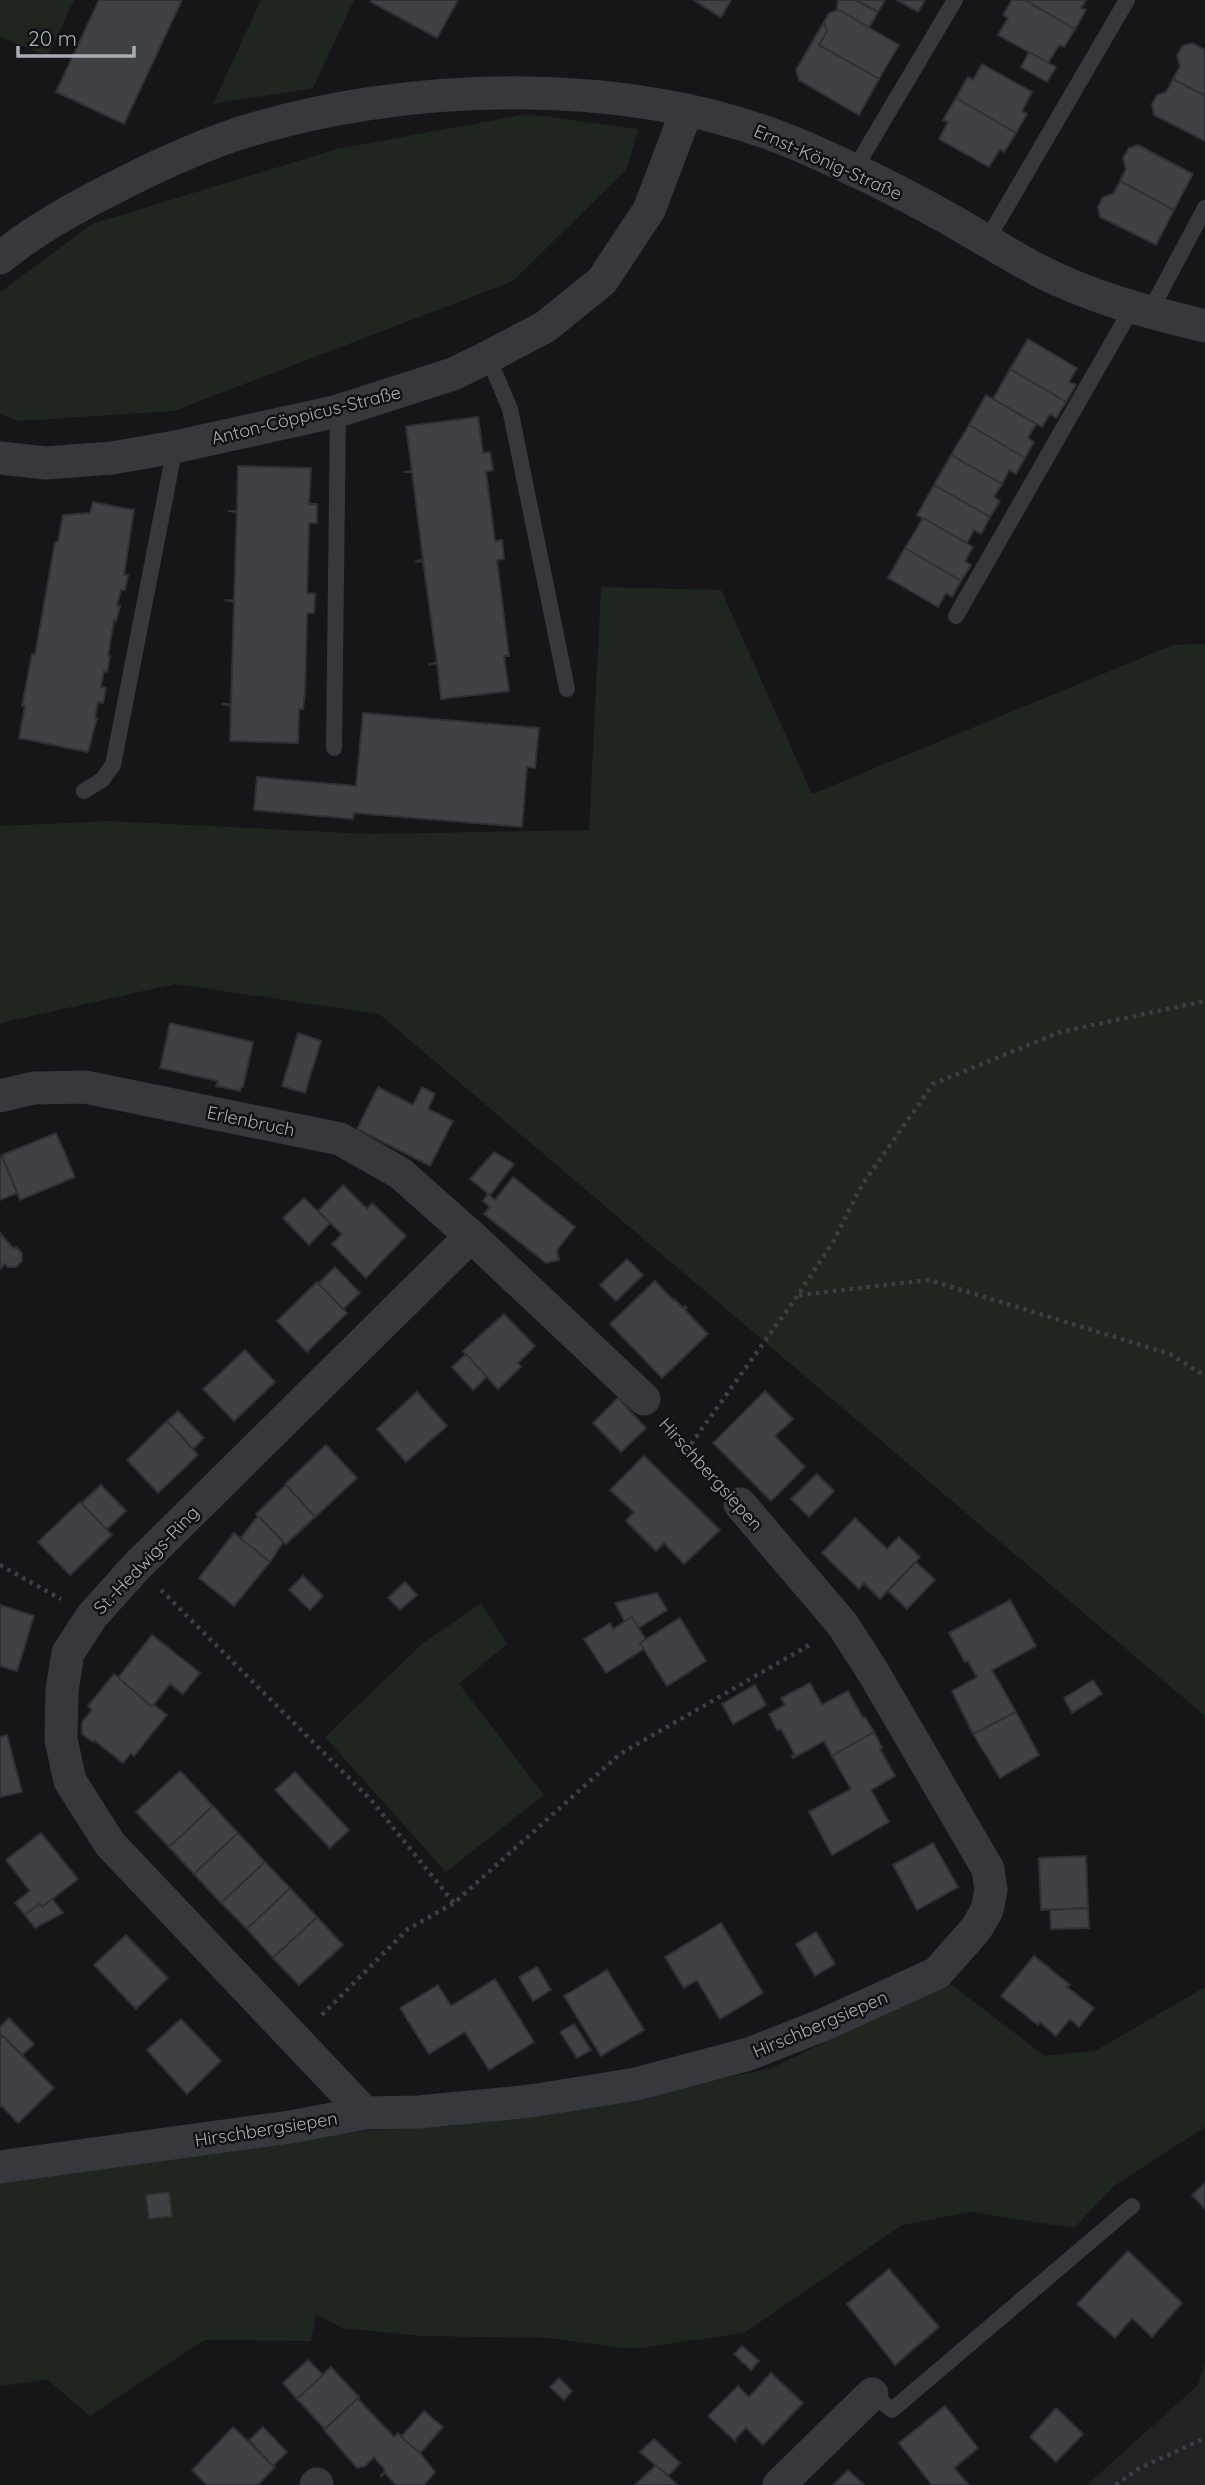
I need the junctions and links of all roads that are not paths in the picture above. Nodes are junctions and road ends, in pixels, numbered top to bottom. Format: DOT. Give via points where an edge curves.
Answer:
graph roads {
  1 [pos="955,0"];
  2 [pos="1127,0"];
  3 [pos="687,110"];
  4 [pos="854,170"];
  5 [pos="1205,208"];
  6 [pos="987,240"];
  7 [pos="0,258"];
  8 [pos="1141,310"];
  9 [pos="1205,326"];
  10 [pos="488,357"];
  11 [pos="338,411"];
  12 [pos="175,447"];
  13 [pos="0,458"];
  14 [pos="956,617"];
  15 [pos="567,689"];
  16 [pos="334,748"];
  17 [pos="84,791"];
  18 [pos="0,1096"];
  19 [pos="471,1236"];
  20 [pos="644,1399"];
  21 [pos="740,1504"];
  22 [pos="365,2113"];
  23 [pos="0,2167"];
  24 [pos="1132,2206"];
  25 [pos="872,2394"];
  26 [pos="779,2485"];
  1 -- 4 [label="lane"];
  2 -- 6 [label="lane"];
  3 -- 4 [label="street, Ernst-König-Straße" via="797,144"];
  3 -- 7 [label="street, Ernst-König-Straße" via="596,96 502,92 389,101 302,117 234,135 165,162 77,206"];
  3 -- 10 [label="street, Anton-Cöppicus-Straße" via="649,209 602,281 545,327"];
  4 -- 6 [label="street, Ernst-König-Straße"];
  5 -- 8 [label="lane"];
  6 -- 8 [label="street, Ernst-König-Straße" via="1040,271"];
  8 -- 9 [label="street, Ernst-König-Straße"];
  8 -- 14 [label="lane"];
  10 -- 11 [label="street, Anton-Cöppicus-Straße" via="453,374"];
  10 -- 15 [label="lane" via="510,409"];
  11 -- 12 [label="street, Anton-Cöppicus-Straße"];
  11 -- 16 [label="lane"];
  12 -- 13 [label="street, Anton-Cöppicus-Straße" via="46,463"];
  12 -- 17 [label="lane" via="113,765 102,780"];
  18 -- 19 [label="street, Erlenbruch" via="34,1088 85,1087 340,1139 400,1173"];
  19 -- 20 [label="street"];
  19 -- 22 [label="street, St.-Hedwigs-Ring" via="136,1567 92,1616 68,1653 62,1690 61,1739 70,1781 110,1844"];
  21 -- 22 [label="street, Hirschbergsiepen" via="843,1625 988,1869 991,1890 976,1929 937,1973 749,2054 636,2084 531,2101"];
  22 -- 23 [label="street, Hirschbergsiepen"];
  24 -- 25 [label="lane" via="892,2410"];
  25 -- 26 [label="street"];
}
